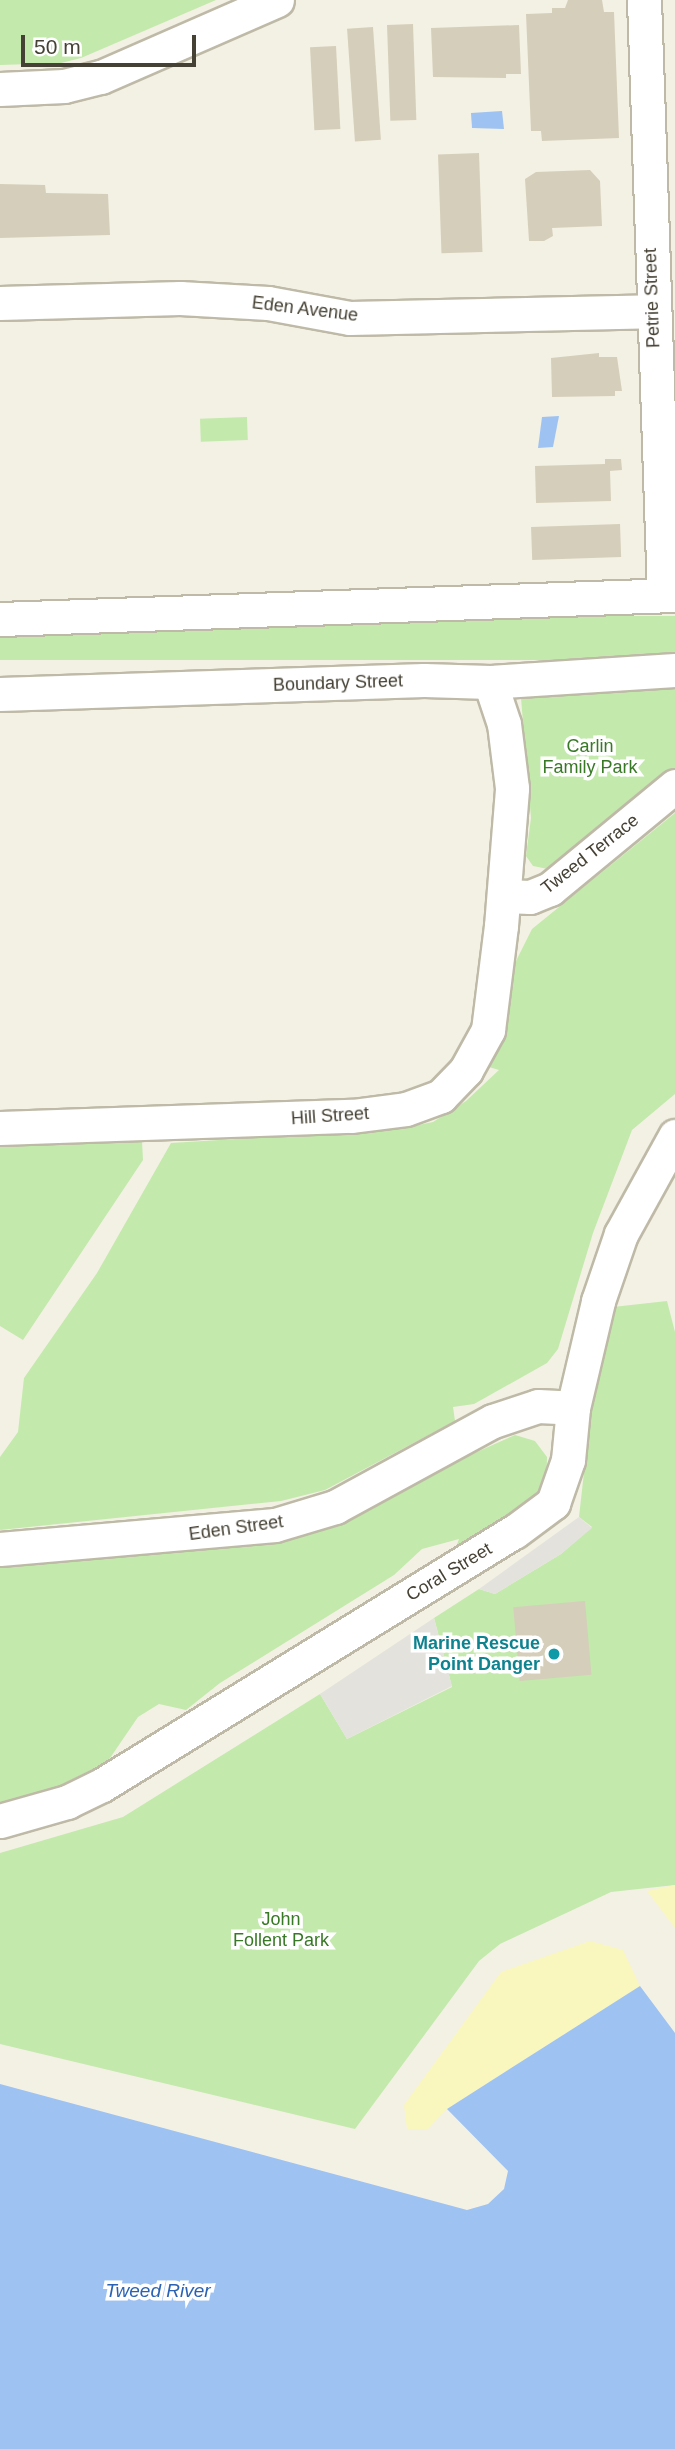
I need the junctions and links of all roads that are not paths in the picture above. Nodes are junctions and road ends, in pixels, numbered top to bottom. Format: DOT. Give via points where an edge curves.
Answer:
graph roads {
  1 [pos="277,0"];
  2 [pos="644,0"];
  3 [pos="0,89"];
  4 [pos="0,303"];
  5 [pos="652,311"];
  6 [pos="670,595"];
  7 [pos="0,619"];
  8 [pos="675,670"];
  9 [pos="490,682"];
  10 [pos="0,694"];
  11 [pos="675,786"];
  12 [pos="504,896"];
  13 [pos="0,1128"];
  14 [pos="675,1136"];
  15 [pos="573,1408"];
  16 [pos="0,1549"];
  17 [pos="0,1821"];
  1 -- 3 [label="street" via="101,77 64,86"];
  2 -- 5 [label="street, Petrie Street"];
  4 -- 5 [label="street, Eden Avenue" via="180,298 268,303 351,318"];
  5 -- 6 [label="street, Petrie Street"];
  6 -- 7 [label="street"];
  8 -- 9 [label="street, Boundary Street"];
  9 -- 10 [label="street, Boundary Street" via="424,680"];
  9 -- 12 [label="street" via="508,743 512,788"];
  11 -- 12 [label="street, Tweed Terrace" via="550,889 530,897"];
  12 -- 13 [label="street, Hill Street" via="488,1030 466,1070 440,1096 407,1109 352,1116"];
  14 -- 15 [label="street, Coral Street" via="621,1234 598,1301"];
  15 -- 16 [label="street, Eden Street" via="538,1406 493,1421 335,1507 275,1525"];
  15 -- 17 [label="street, Coral Street" via="561,1488 553,1503 514,1532 102,1785 67,1802"];
}
